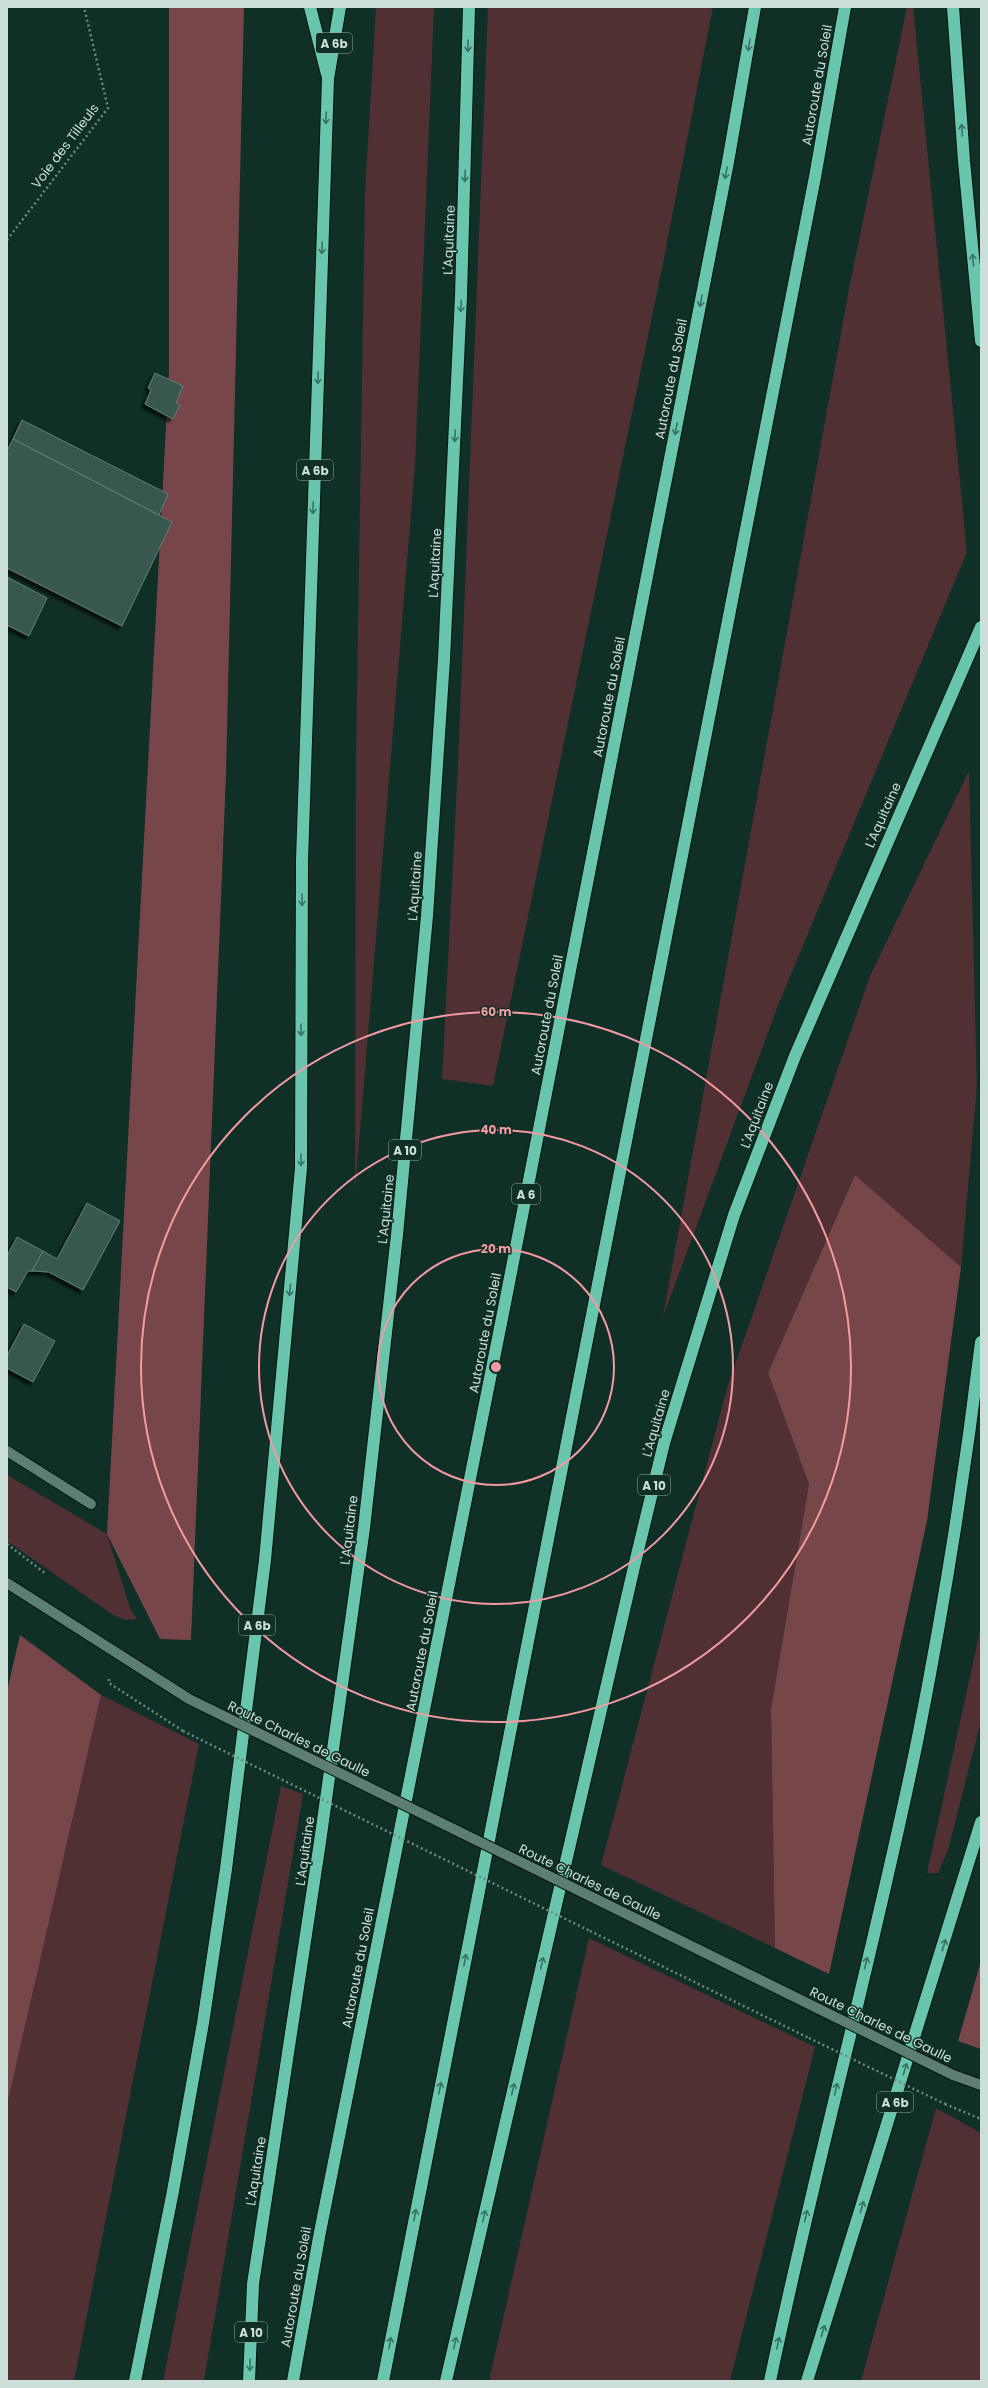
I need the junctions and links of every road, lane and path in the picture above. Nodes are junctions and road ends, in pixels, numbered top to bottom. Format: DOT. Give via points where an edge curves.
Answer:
graph roads {
  1 [pos="84,7"];
  2 [pos="310,7"];
  3 [pos="340,7"];
  4 [pos="469,7"];
  5 [pos="756,7"];
  6 [pos="845,7"];
  7 [pos="953,7"];
  8 [pos="328,79"];
  9 [pos="7,240"];
  10 [pos="981,340"];
  11 [pos="981,627"];
  12 [pos="981,1342"];
  13 [pos="7,1451"];
  14 [pos="91,1504"];
  15 [pos="7,1583"];
  16 [pos="109,1683"];
  17 [pos="981,1822"];
  18 [pos="981,2085"];
  19 [pos="981,2119"];
  20 [pos="135,2381"];
  21 [pos="250,2381"];
  22 [pos="293,2381"];
  23 [pos="383,2381"];
  24 [pos="446,2381"];
  25 [pos="770,2381"];
  26 [pos="807,2381"];
  1 -- 9 [label="path, Voie des Tilleuls" via="108,108"];
  2 -- 8 [label="highway"];
  3 -- 8 [label="highway, A 6b"];
  4 -- 21 [label="highway, L'Aquitaine / A 10, one-way" via="461,296 444,659 427,916 399,1219 362,1544 320,1842 252,2284"];
  5 -- 22 [label="highway, Autoroute du Soleil / A 6, one-way"];
  23 -- 6 [label="highway, Autoroute du Soleil, one-way" via="814,185"];
  10 -- 7 [label="highway, one-way"];
  8 -- 20 [label="highway, A 6b, one-way" via="302,861 301,1168 265,1560 226,1869 198,2053"];
  24 -- 11 [label="highway, L'Aquitaine / A 10, one-way" via="634,1567 664,1443 692,1350 734,1215 795,1056"];
  25 -- 12 [label="highway, one-way" via="918,1736 967,1460"];
  13 -- 14 [label="street"];
  15 -- 18 [label="street, Route Charles de Gaulle, bridge" via="189,1699 954,2075"];
  16 -- 19 [label="path, bridge" via="182,1731 809,2038"];
  26 -- 17 [label="highway, A 6b, one-way"];
}
